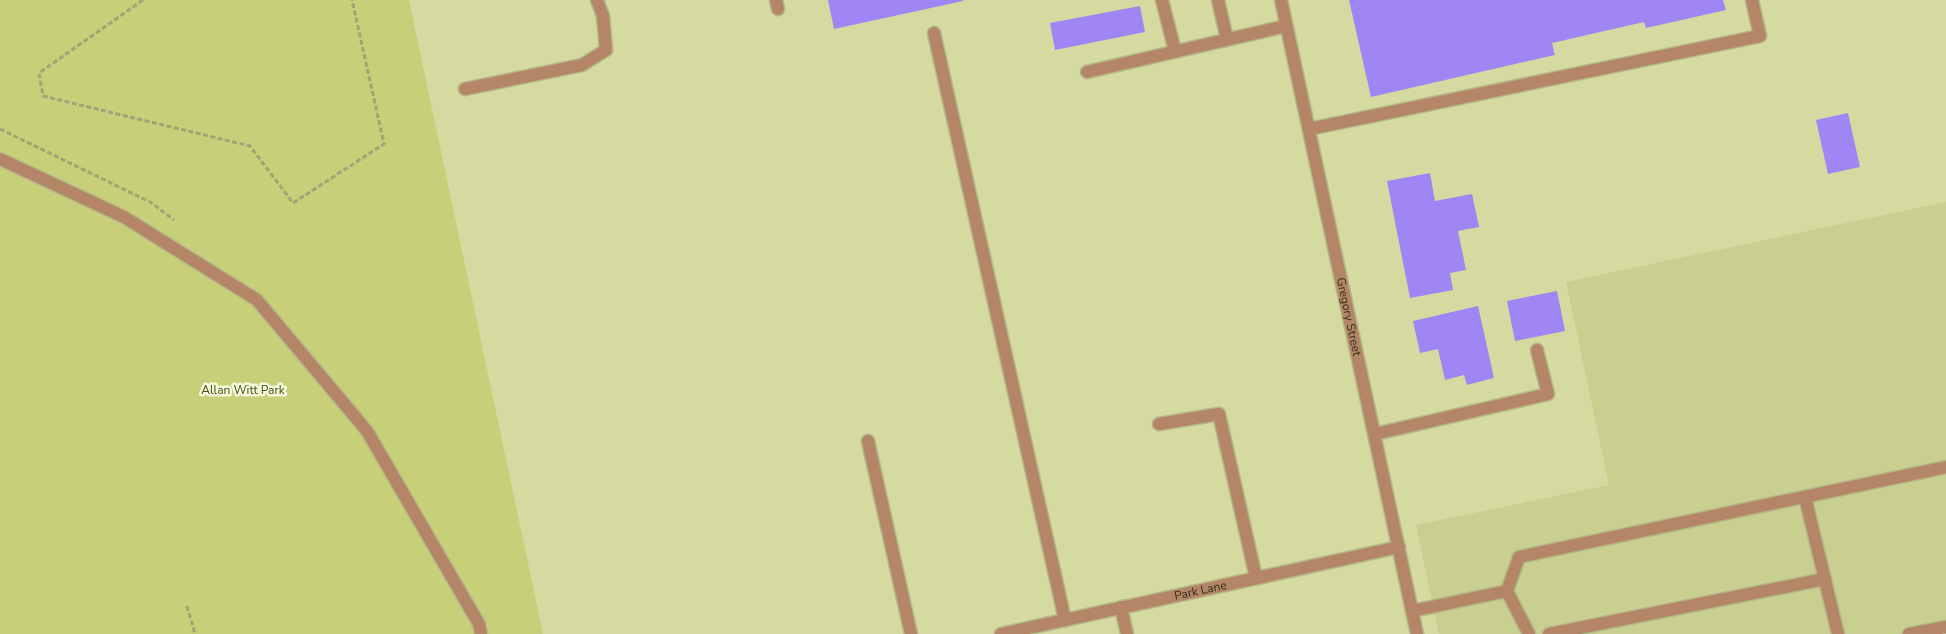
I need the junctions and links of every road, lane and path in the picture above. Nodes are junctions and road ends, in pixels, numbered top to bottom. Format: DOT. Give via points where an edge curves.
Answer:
graph roads {
  1 [pos="143,0"];
  2 [pos="352,0"];
  3 [pos="598,0"];
  4 [pos="1162,0"];
  5 [pos="1218,0"];
  6 [pos="1281,0"];
  7 [pos="1752,0"];
  8 [pos="1286,26"];
  9 [pos="934,33"];
  10 [pos="1227,39"];
  11 [pos="1175,52"];
  12 [pos="1087,72"];
  13 [pos="465,89"];
  14 [pos="1309,129"];
  15 [pos="0,159"];
  16 [pos="1537,350"];
  17 [pos="1159,424"];
  18 [pos="1375,434"];
  19 [pos="868,441"];
  20 [pos="1946,467"];
  21 [pos="1805,497"];
  22 [pos="1399,547"];
  23 [pos="1256,578"];
  24 [pos="1825,579"];
  25 [pos="1507,592"];
  26 [pos="187,606"];
  27 [pos="1121,608"];
  28 [pos="1412,611"];
  29 [pos="1065,620"];
  30 [pos="1946,627"];
  31 [pos="195,634"];
  32 [pos="482,634"];
  33 [pos="911,634"];
  34 [pos="1001,634"];
  35 [pos="1126,634"];
  36 [pos="1417,634"];
  37 [pos="1529,634"];
  38 [pos="1549,634"];
  39 [pos="1838,634"];
  40 [pos="1909,634"];
  1 -- 2 [label="path" via="38,73 43,96 250,146 293,203 384,144"];
  3 -- 13 [label="street" via="606,50 582,65"];
  4 -- 11 [label="street"];
  5 -- 10 [label="street"];
  6 -- 8 [label="street, Gregory Street"];
  7 -- 14 [label="street" via="1760,36"];
  8 -- 10 [label="street"];
  8 -- 14 [label="street, Gregory Street"];
  9 -- 29 [label="street"];
  10 -- 11 [label="street"];
  11 -- 12 [label="street"];
  14 -- 18 [label="street, Gregory Street"];
  15 -- 32 [label="street" via="124,217 257,300 367,431"];
  16 -- 18 [label="street" via="1548,394"];
  17 -- 23 [label="street" via="1219,414"];
  18 -- 22 [label="street, Gregory Street"];
  19 -- 33 [label="street"];
  20 -- 21 [label="street"];
  21 -- 24 [label="street"];
  21 -- 25 [label="street" via="1519,557"];
  22 -- 23 [label="street, Park Lane"];
  22 -- 28 [label="street, Gregory Street"];
  23 -- 27 [label="street, Park Lane"];
  24 -- 38 [label="street"];
  24 -- 39 [label="street"];
  25 -- 28 [label="street"];
  25 -- 37 [label="street"];
  26 -- 31 [label="path"];
  27 -- 29 [label="street, Park Lane"];
  27 -- 35 [label="street"];
  28 -- 36 [label="street, Gregory Street"];
  29 -- 34 [label="street, Park Lane"];
  30 -- 40 [label="street"];
}
